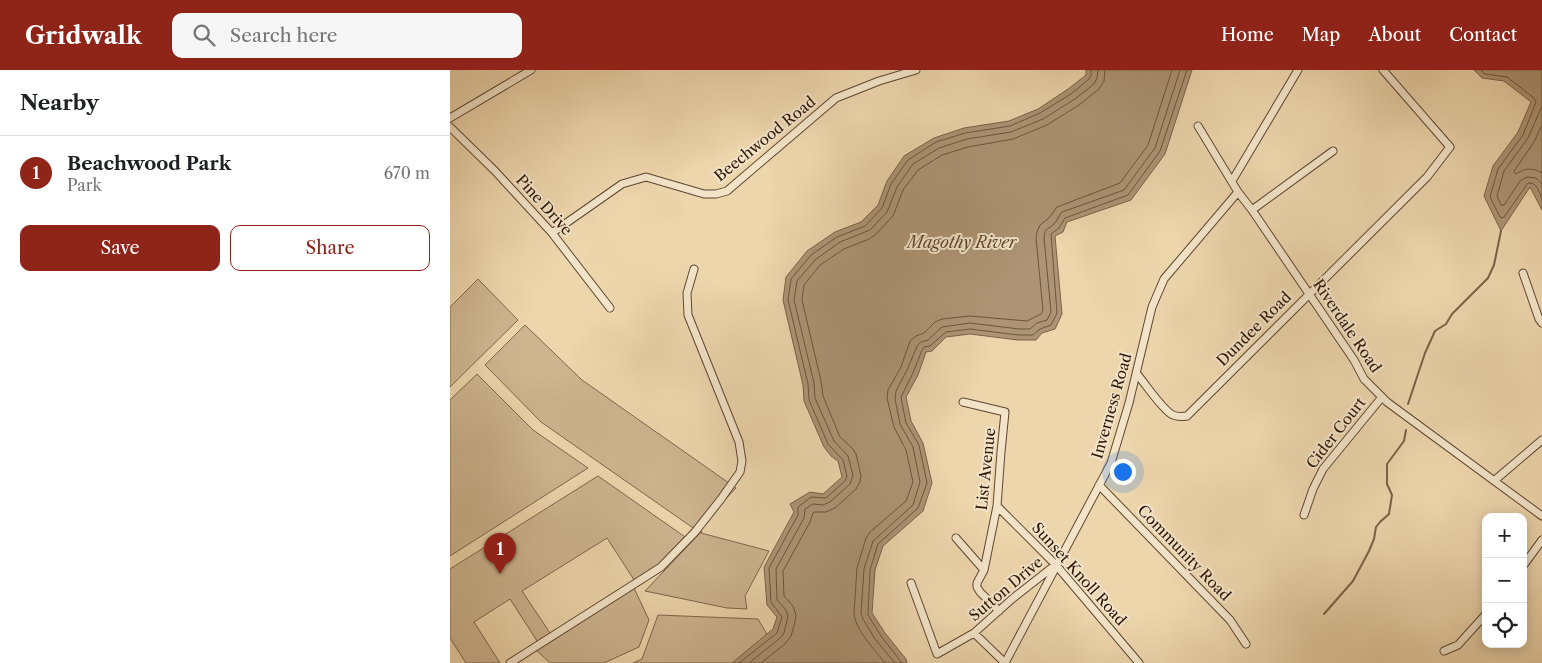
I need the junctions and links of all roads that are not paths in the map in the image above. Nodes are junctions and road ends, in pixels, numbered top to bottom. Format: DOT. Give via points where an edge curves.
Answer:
graph roads {
  1 [pos="531,70"];
  2 [pos="916,70"];
  3 [pos="1298,70"];
  4 [pos="1383,70"];
  5 [pos="450,118"];
  6 [pos="1198,126"];
  7 [pos="450,127"];
  8 [pos="1333,151"];
  9 [pos="1232,181"];
  10 [pos="1238,192"];
  11 [pos="1252,210"];
  12 [pos="552,233"];
  13 [pos="694,269"];
  14 [pos="1523,273"];
  15 [pos="1309,294"];
  16 [pos="610,308"];
  17 [pos="1542,323"];
  18 [pos="1137,374"];
  19 [pos="1382,398"];
  20 [pos="963,402"];
  21 [pos="1542,440"];
  22 [pos="1495,480"];
  23 [pos="1099,485"];
  24 [pos="997,506"];
  25 [pos="1304,515"];
  26 [pos="1542,516"];
  27 [pos="956,538"];
  28 [pos="1542,540"];
  29 [pos="1527,561"];
  30 [pos="1056,565"];
  31 [pos="984,570"];
  32 [pos="911,583"];
  33 [pos="999,611"];
  34 [pos="1482,618"];
  35 [pos="974,633"];
  36 [pos="1246,644"];
  37 [pos="1444,651"];
  38 [pos="510,663"];
  39 [pos="1005,663"];
  40 [pos="1139,663"];
  1 -- 5 [label="street"];
  2 -- 12 [label="street, Beechwood Road" via="836,98 727,191 704,194 646,177 622,184"];
  3 -- 9 [label="street"];
  4 -- 15 [label="street, Dundee Road" via="1450,147 1427,177"];
  6 -- 9 [label="street, Riverdale Road"];
  7 -- 12 [label="street, Pine Drive"];
  8 -- 11 [label="street"];
  9 -- 10 [label="street, Riverdale Road"];
  10 -- 11 [label="street, Riverdale Road"];
  10 -- 18 [label="street, Inverness Road" via="1164,279 1152,307"];
  11 -- 15 [label="street, Riverdale Road"];
  12 -- 16 [label="street, Pine Drive"];
  13 -- 38 [label="street" via="687,293 688,315 739,442 740,472 695,532 661,566"];
  14 -- 17 [label="street"];
  15 -- 18 [label="street, Dundee Road" via="1187,416 1172,414"];
  15 -- 19 [label="street, Riverdale Road" via="1364,379"];
  18 -- 23 [label="street, Inverness Road" via="1111,463"];
  19 -- 22 [label="street, Riverdale Road"];
  19 -- 25 [label="street, Cider Court" via="1323,469"];
  20 -- 24 [label="street, List Avenue" via="1005,412"];
  21 -- 22 [label="street"];
  22 -- 26 [label="street, Riverdale Road"];
  23 -- 30 [label="street, Inverness Road"];
  23 -- 36 [label="street, Community Road" via="1230,620"];
  24 -- 30 [label="street, Sunset Knoll Road"];
  24 -- 31 [label="street, List Avenue"];
  27 -- 31 [label="street"];
  28 -- 29 [label="street"];
  30 -- 33 [label="street, Sutton Drive"];
  30 -- 39 [label="street, Inverness Road"];
  30 -- 40 [label="street, Sunset Knoll Road"];
  31 -- 33 [label="street, List Avenue" via="977,587"];
  32 -- 35 [label="street, Sutton Drive" via="936,654"];
  33 -- 35 [label="street, Sutton Drive"];
  34 -- 37 [label="street" via="1458,645"];
  35 -- 39 [label="street"];
}
